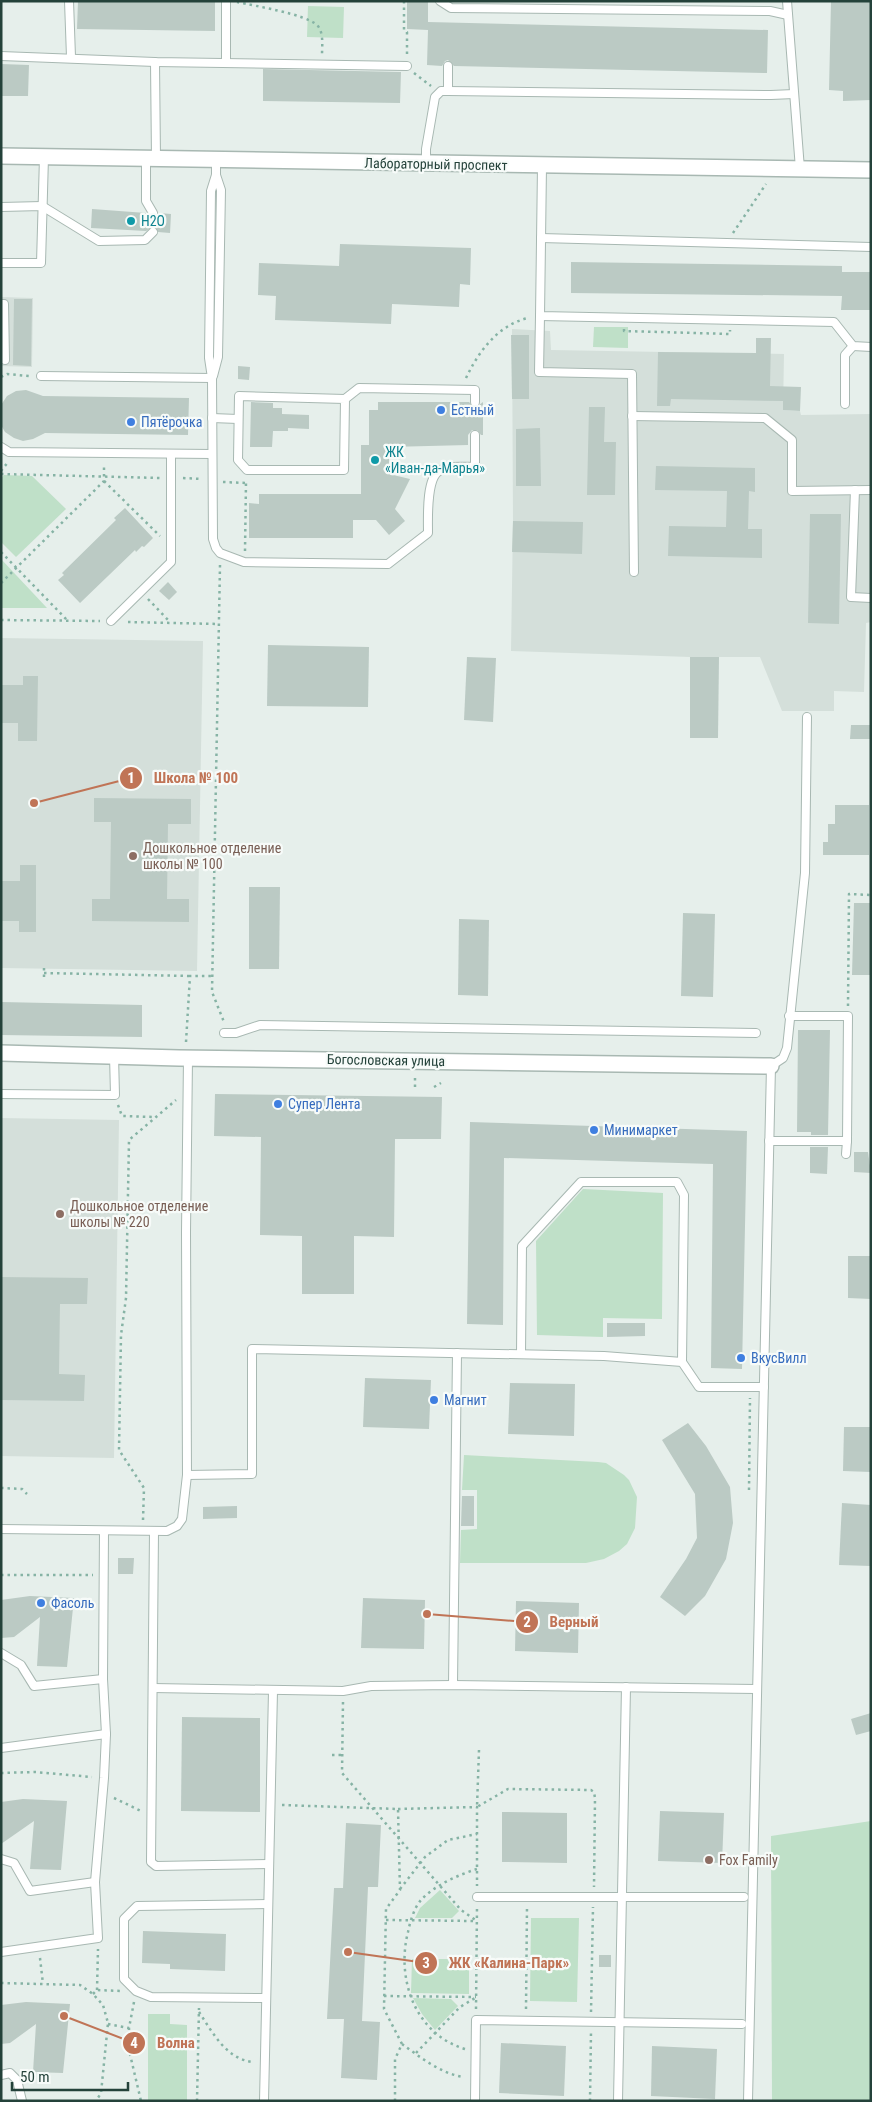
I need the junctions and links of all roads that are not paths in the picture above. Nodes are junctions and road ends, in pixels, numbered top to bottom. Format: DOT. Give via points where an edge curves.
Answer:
graph roads {
  1 [pos="69,1"];
  2 [pos="226,1"];
  3 [pos="440,1"];
  4 [pos="787,1"];
  5 [pos="788,15"];
  6 [pos="1,56"];
  7 [pos="71,57"];
  8 [pos="155,62"];
  9 [pos="226,62"];
  10 [pos="407,66"];
  11 [pos="448,66"];
  12 [pos="444,91"];
  13 [pos="794,94"];
  14 [pos="1,156"];
  15 [pos="44,157"];
  16 [pos="151,159"];
  17 [pos="216,160"];
  18 [pos="426,164"];
  19 [pos="542,166"];
  20 [pos="800,169"];
  21 [pos="871,170"];
  22 [pos="42,206"];
  23 [pos="1,207"];
  24 [pos="153,213"];
  25 [pos="153,232"];
  26 [pos="541,238"];
  27 [pos="871,248"];
  28 [pos="1,263"];
  29 [pos="1,304"];
  30 [pos="540,316"];
  31 [pos="853,346"];
  32 [pos="871,347"];
  33 [pos="5,360"];
  34 [pos="40,376"];
  35 [pos="212,378"];
  36 [pos="345,399"];
  37 [pos="475,402"];
  38 [pos="845,404"];
  39 [pos="632,416"];
  40 [pos="212,418"];
  41 [pos="238,419"];
  42 [pos="475,435"];
  43 [pos="1,447"];
  44 [pos="212,454"];
  45 [pos="171,455"];
  46 [pos="855,490"];
  47 [pos="871,490"];
  48 [pos="634,572"];
  49 [pos="871,598"];
  50 [pos="111,621"];
  51 [pos="807,717"];
  52 [pos="789,1016"];
  53 [pos="224,1033"];
  54 [pos="756,1033"];
  55 [pos="1,1053"];
  56 [pos="187,1053"];
  57 [pos="114,1055"];
  58 [pos="771,1066"];
  59 [pos="1,1094"];
  60 [pos="769,1141"];
  61 [pos="847,1141"];
  62 [pos="846,1154"];
  63 [pos="457,1353"];
  64 [pos="521,1354"];
  65 [pos="682,1362"];
  66 [pos="764,1387"];
  67 [pos="187,1475"];
  68 [pos="1,1529"];
  69 [pos="104,1531"];
  70 [pos="154,1531"];
  71 [pos="1,1653"];
  72 [pos="103,1679"];
  73 [pos="453,1685"];
  74 [pos="153,1688"];
  75 [pos="626,1688"];
  76 [pos="756,1689"];
  77 [pos="273,1691"];
  78 [pos="106,1734"];
  79 [pos="1,1748"];
  80 [pos="1,1859"];
  81 [pos="269,1864"];
  82 [pos="95,1882"];
  83 [pos="622,1896"];
  84 [pos="477,1897"];
  85 [pos="744,1897"];
  86 [pos="268,1904"];
  87 [pos="1,1952"];
  88 [pos="266,1998"];
  89 [pos="620,2021"];
  90 [pos="742,2024"];
  91 [pos="1,2075"];
  92 [pos="22,2101"];
  93 [pos="264,2101"];
  94 [pos="475,2101"];
  95 [pos="618,2101"];
  96 [pos="748,2101"];
  1 -- 7 [label="lane"];
  2 -- 9 [label="lane"];
  3 -- 5 [label="lane" via="451,8 770,11"];
  4 -- 5 [label="lane"];
  5 -- 13 [label="lane"];
  6 -- 7 [label="lane"];
  7 -- 8 [label="lane"];
  8 -- 9 [label="lane"];
  8 -- 16 [label="lane"];
  9 -- 10 [label="lane"];
  11 -- 12 [label="lane"];
  12 -- 13 [label="lane"];
  12 -- 18 [label="lane" via="435,97"];
  13 -- 20 [label="lane"];
  14 -- 15 [label="street, Лабораторный проспект"];
  15 -- 16 [label="street, Лабораторный проспект"];
  15 -- 22 [label="lane"];
  16 -- 17 [label="street, Лабораторный проспект"];
  16 -- 24 [label="lane" via="146,201"];
  17 -- 18 [label="street, Лабораторный проспект"];
  17 -- 35 [label="lane" via="216,176 211,191 209,358"];
  18 -- 19 [label="street, Лабораторный проспект"];
  19 -- 20 [label="street, Лабораторный проспект"];
  19 -- 26 [label="lane"];
  20 -- 21 [label="street, Лабораторный проспект"];
  22 -- 23 [label="lane"];
  22 -- 25 [label="lane" via="99,241 145,240"];
  22 -- 28 [label="lane" via="41,263"];
  26 -- 27 [label="lane"];
  26 -- 30 [label="lane"];
  29 -- 33 [label="lane" via="4,304"];
  30 -- 31 [label="lane" via="834,322"];
  30 -- 39 [label="lane" via="539,372 632,374"];
  31 -- 32 [label="lane"];
  31 -- 38 [label="lane" via="846,355"];
  34 -- 35 [label="lane"];
  35 -- 40 [label="lane"];
  36 -- 37 [label="lane" via="360,388 475,390"];
  36 -- 41 [label="lane" via="240,396"];
  36 -- 41 [label="lane" via="344,470 247,470 238,460"];
  39 -- 46 [label="lane" via="765,418 792,440 792,491"];
  39 -- 48 [label="lane"];
  40 -- 41 [label="lane"];
  40 -- 44 [label="lane"];
  42 -- 44 [label="lane" via="475,467 438,472 431,481 428,533 388,564 244,562 220,553 213,539"];
  43 -- 45 [label="lane" via="9,452"];
  44 -- 45 [label="lane"];
  45 -- 50 [label="lane" via="171,562"];
  46 -- 47 [label="lane"];
  46 -- 49 [label="lane" via="851,598"];
  51 -- 52 [label="lane" via="804,873"];
  52 -- 58 [label="lane" via="787,1048 783,1058"];
  52 -- 61 [label="lane" via="848,1016"];
  53 -- 54 [label="lane" via="236,1034 260,1025"];
  55 -- 57 [label="street, Богословская улица"];
  56 -- 57 [label="street, Богословская улица"];
  56 -- 58 [label="street, Богословская улица"];
  56 -- 67 [label="lane"];
  57 -- 59 [label="lane" via="115,1095"];
  58 -- 60 [label="lane"];
  60 -- 61 [label="lane"];
  60 -- 66 [label="lane"];
  61 -- 62 [label="lane"];
  63 -- 64 [label="lane"];
  63 -- 67 [label="lane" via="252,1349 252,1474"];
  63 -- 73 [label="lane"];
  64 -- 65 [label="lane"];
  64 -- 65 [label="lane" via="522,1246 581,1182 677,1182 684,1195"];
  65 -- 66 [label="lane" via="699,1387"];
  66 -- 76 [label="lane"];
  67 -- 70 [label="lane" via="182,1519 167,1531"];
  68 -- 69 [label="lane"];
  69 -- 70 [label="lane"];
  69 -- 72 [label="lane"];
  70 -- 74 [label="lane"];
  71 -- 72 [label="lane" via="21,1665 34,1686"];
  72 -- 78 [label="lane"];
  73 -- 75 [label="lane"];
  73 -- 77 [label="lane"];
  74 -- 77 [label="lane"];
  74 -- 81 [label="lane" via="151,1862 156,1866"];
  75 -- 76 [label="lane"];
  75 -- 83 [label="lane"];
  76 -- 96 [label="lane"];
  77 -- 81 [label="lane"];
  78 -- 79 [label="lane"];
  78 -- 82 [label="lane"];
  80 -- 82 [label="lane" via="14,1864 30,1890"];
  81 -- 86 [label="lane"];
  82 -- 87 [label="lane" via="98,1938"];
  83 -- 84 [label="lane"];
  83 -- 85 [label="lane"];
  83 -- 89 [label="lane"];
  86 -- 88 [label="lane"];
  86 -- 88 [label="lane" via="137,1906 124,1919 124,1978 136,1991 151,1997"];
  88 -- 93 [label="lane"];
  89 -- 90 [label="lane"];
  89 -- 94 [label="lane" via="476,2020"];
  89 -- 95 [label="lane"];
  91 -- 92 [label="lane" via="10,2073 18,2080"];
}
